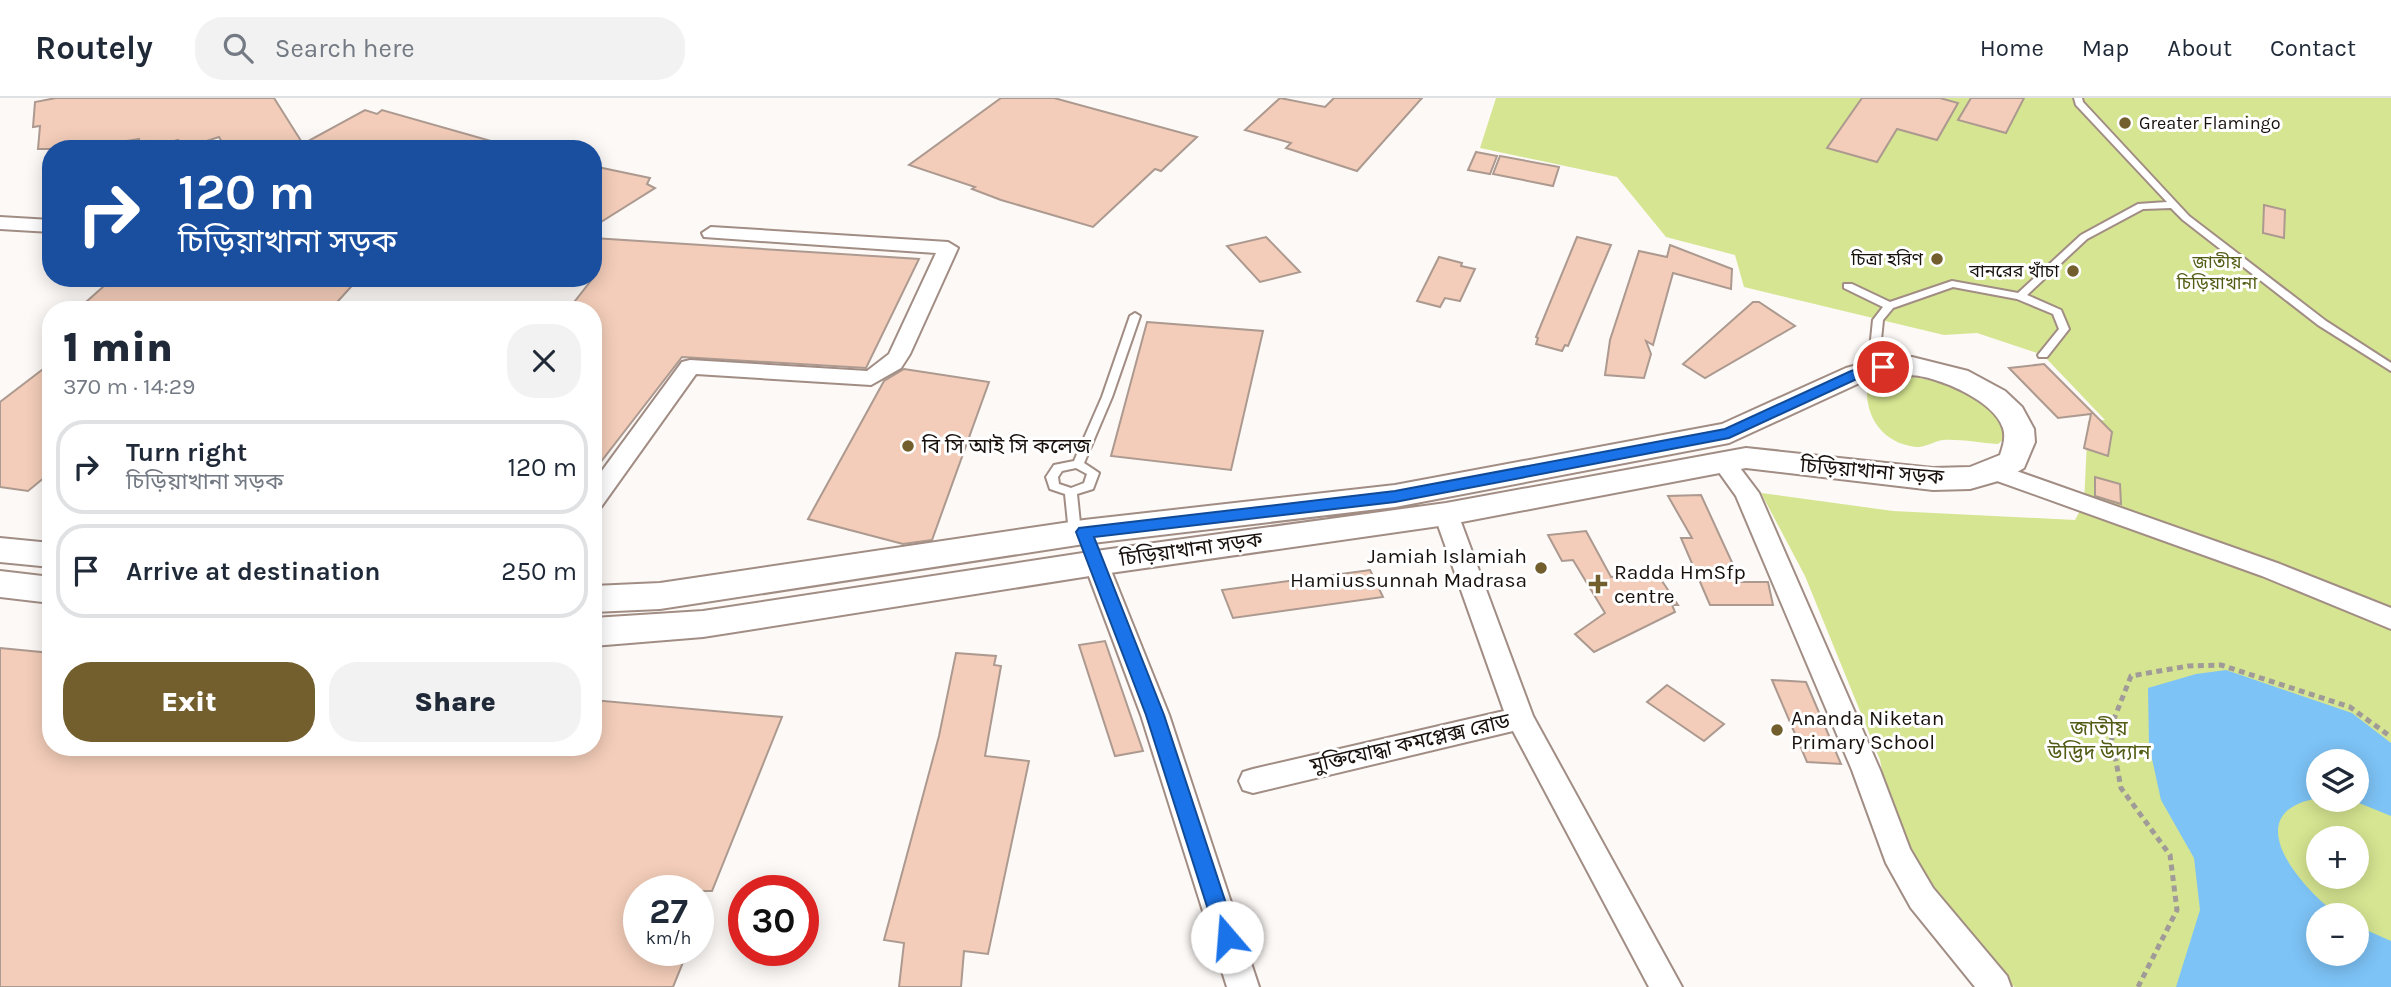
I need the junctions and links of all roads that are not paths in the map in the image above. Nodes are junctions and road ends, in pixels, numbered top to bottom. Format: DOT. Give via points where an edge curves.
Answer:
graph roads {
  1 [pos="2078,98"];
  2 [pos="2174,205"];
  3 [pos="0,222"];
  4 [pos="42,225"];
  5 [pos="711,233"];
  6 [pos="1849,286"];
  7 [pos="2020,296"];
  8 [pos="1889,306"];
  9 [pos="1135,316"];
  10 [pos="2043,355"];
  11 [pos="2391,368"];
  12 [pos="1873,369"];
  13 [pos="1732,451"];
  14 [pos="1078,464"];
  15 [pos="1994,471"];
  16 [pos="602,489"];
  17 [pos="1071,492"];
  18 [pos="1446,514"];
  19 [pos="1085,543"];
  20 [pos="0,550"];
  21 [pos="42,554"];
  22 [pos="0,584"];
  23 [pos="42,589"];
  24 [pos="602,599"];
  25 [pos="2391,619"];
  26 [pos="602,631"];
  27 [pos="1520,718"];
  28 [pos="1253,781"];
  29 [pos="1243,987"];
  30 [pos="1667,987"];
  31 [pos="1995,987"];
  1 -- 2 [label="lane"];
  2 -- 7 [label="lane" via="2141,206 2084,237"];
  2 -- 11 [label="lane" via="2240,262"];
  3 -- 4 [label="street"];
  5 -- 16 [label="street" via="948,248 899,354 882,372 871,378 690,367"];
  6 -- 8 [label="lane"];
  7 -- 8 [label="lane" via="1952,284"];
  7 -- 10 [label="lane" via="2057,312 2063,330"];
  8 -- 12 [label="lane" via="1878,320"];
  9 -- 14 [label="lane"];
  12 -- 13 [label="main road, চিড়িয়াখানা সড়ক" via="1856,374"];
  12 -- 15 [label="main road, চিড়িয়াখানা সড়ক" via="1912,366 1935,370 1995,398 2011,414 2020,442 2013,461"];
  13 -- 15 [label="main road, চিড়িয়াখানা সড়ক" via="1933,479 1970,478"];
  13 -- 18 [label="main road, চিড়িয়াখানা সড়ক"];
  13 -- 19 [label="main road, চিড়িয়াখানা সড়ক"];
  13 -- 31 [label="street" via="1898,855 1923,898"];
  14 -- 17 [label="lane" via="1094,477 1084,489"];
  14 -- 17 [label="lane" via="1058,468 1052,477 1054,486"];
  15 -- 25 [label="street" via="2271,570"];
  17 -- 19 [label="lane"];
  18 -- 19 [label="main road, চিড়িয়াখানা সড়ক"];
  18 -- 27 [label="street, মুক্তিযোদ্ধা কমপ্লেক্স রোড"];
  19 -- 24 [label="main road, চিড়িয়াখানা সড়ক" via="660,596"];
  19 -- 26 [label="main road, চিড়িয়াখানা সড়ক" via="703,624"];
  19 -- 29 [label="street" via="1155,715"];
  20 -- 21 [label="main road"];
  22 -- 23 [label="main road"];
  27 -- 28 [label="street, মুক্তিযোদ্ধা কমপ্লেক্স রোড"];
  27 -- 30 [label="street"];
}
